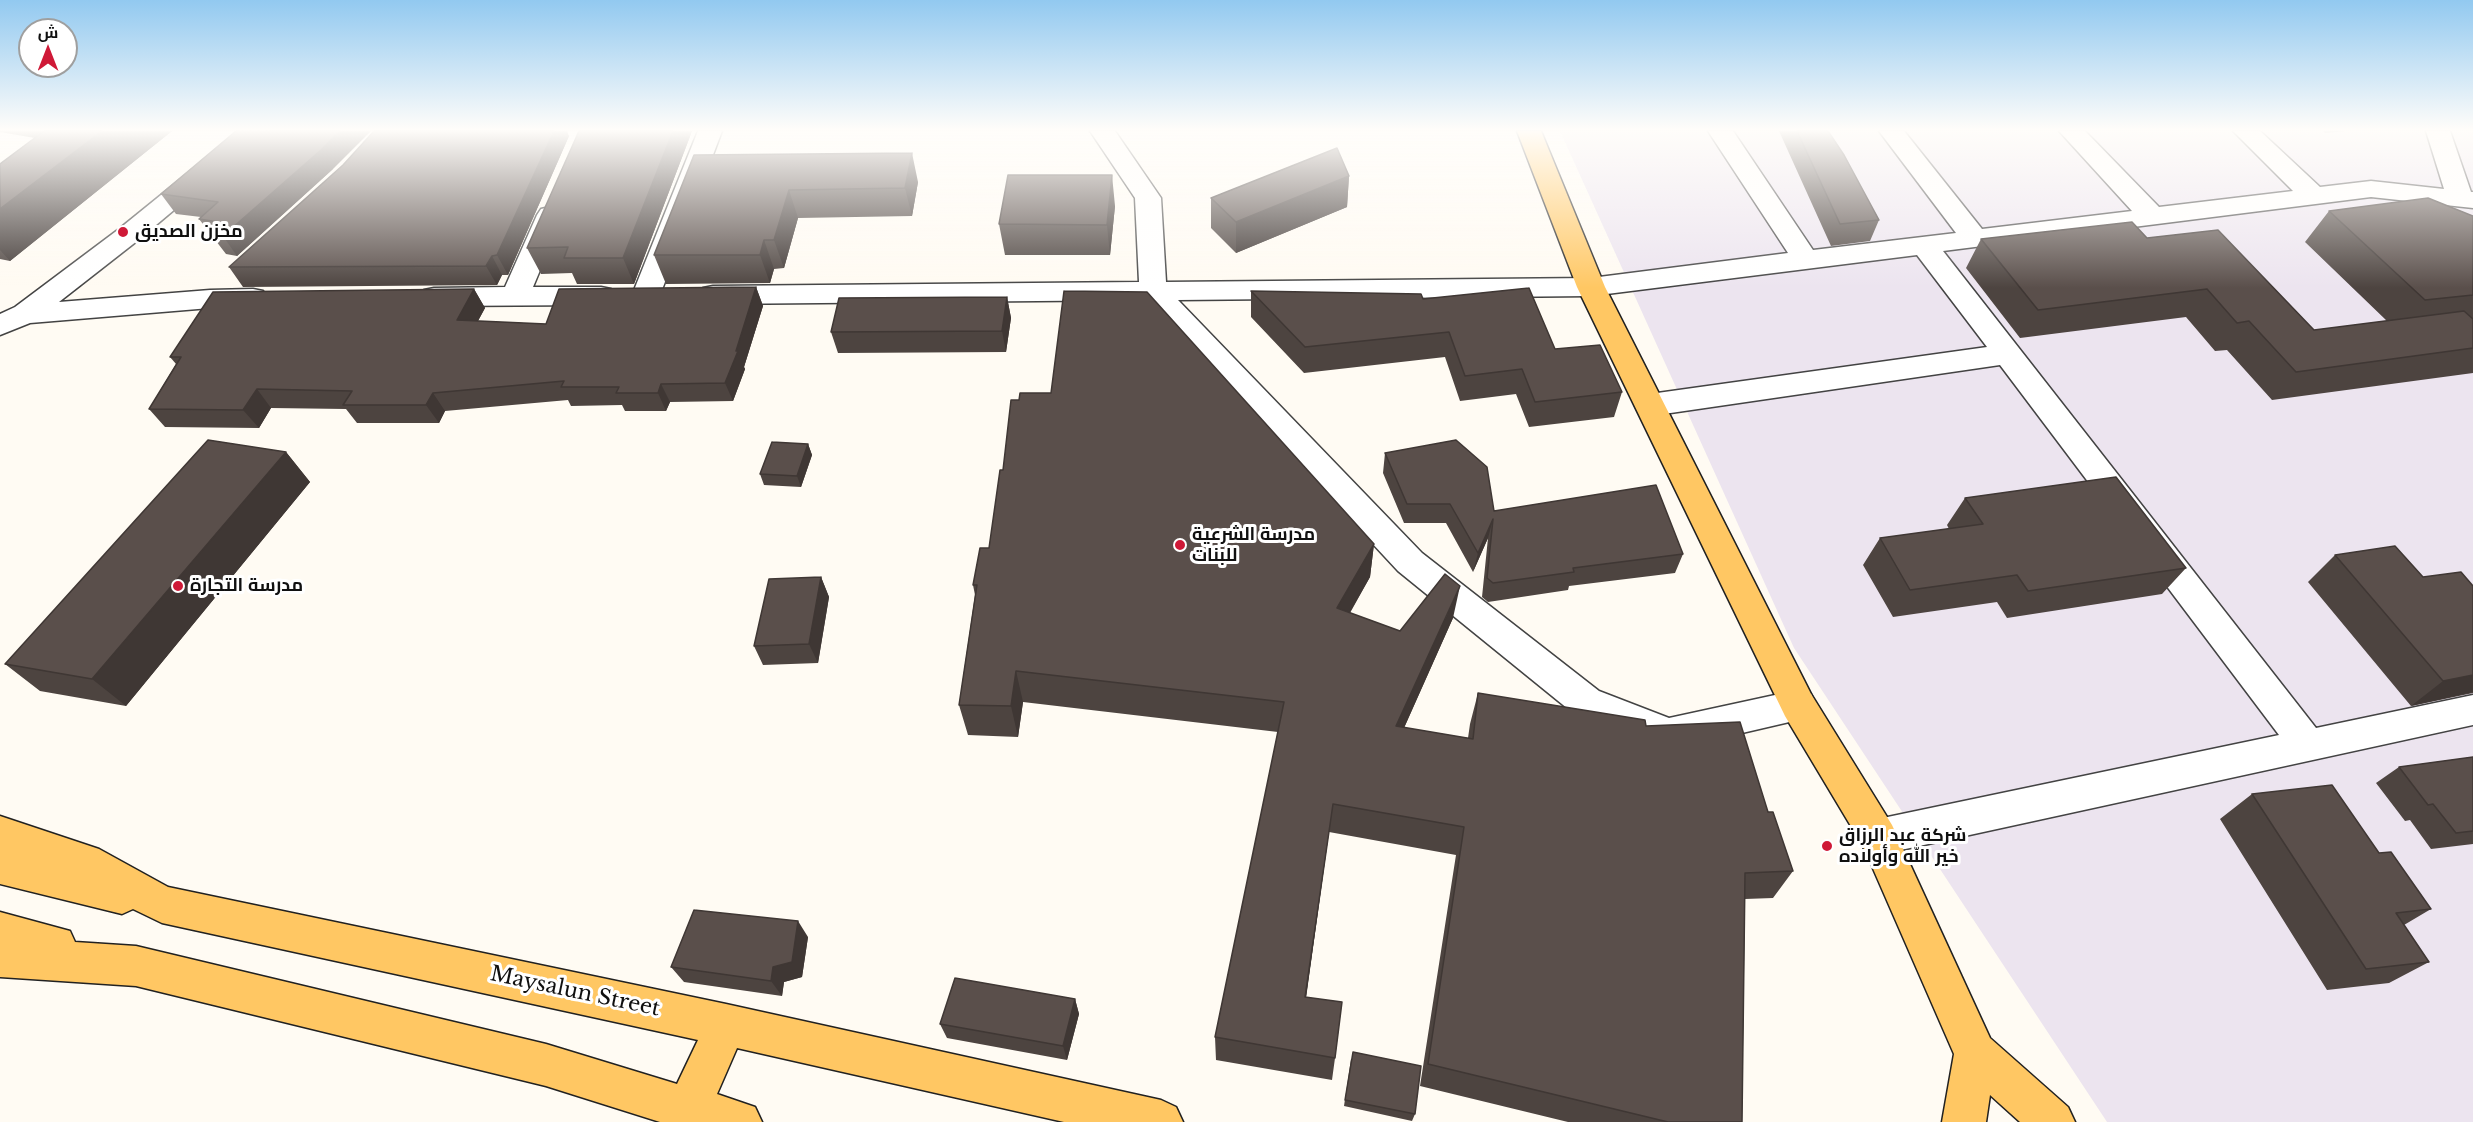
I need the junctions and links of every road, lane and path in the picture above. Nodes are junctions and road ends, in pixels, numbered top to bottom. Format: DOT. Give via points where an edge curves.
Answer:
graph roads {
  1 [pos="192,183"];
  2 [pos="697,183"];
  3 [pos="1138,183"];
  4 [pos="1550,183"];
  5 [pos="1755,183"];
  6 [pos="1932,183"];
  7 [pos="2121,183"];
  8 [pos="2301,183"];
  9 [pos="2460,183"];
  10 [pos="2314,196"];
  11 [pos="558,198"];
  12 [pos="2467,199"];
  13 [pos="2152,216"];
  14 [pos="1975,239"];
  15 [pos="1924,245"];
  16 [pos="1806,260"];
  17 [pos="235,276"];
  18 [pos="1591,287"];
  19 [pos="1153,291"];
  20 [pos="669,295"];
  21 [pos="515,296"];
  22 [pos="410,297"];
  23 [pos="280,298"];
  24 [pos="210,299"];
  25 [pos="12,320"];
  26 [pos="2007,354"];
  27 [pos="1650,405"];
  28 [pos="1798,705"];
  29 [pos="2473,710"];
  30 [pos="2308,745"];
  31 [pos="0,833"];
  32 [pos="1878,837"];
  33 [pos="0,866"];
  34 [pos="162,904"];
  35 [pos="0,931"];
  36 [pos="0,957"];
  37 [pos="136,966"];
  38 [pos="726,1024"];
  39 [pos="1975,1053"];
  40 [pos="688,1109"];
  41 [pos="740,1122"];
  42 [pos="1161,1122"];
  43 [pos="1964,1122"];
  44 [pos="2053,1122"];
  1 -- 25 [label="street"];
  2 -- 20 [label="street"];
  3 -- 19 [label="street" via="1148,198"];
  4 -- 18 [label="main road"];
  5 -- 16 [label="street"];
  6 -- 14 [label="street"];
  7 -- 13 [label="street"];
  8 -- 10 [label="street"];
  9 -- 12 [label="street"];
  10 -- 12 [label="street" via="2371,189"];
  10 -- 13 [label="street"];
  11 -- 21 [label="street"];
  13 -- 14 [label="street"];
  14 -- 15 [label="street"];
  15 -- 16 [label="street"];
  15 -- 26 [label="street"];
  16 -- 18 [label="street"];
  17 -- 24 [label="street"];
  18 -- 19 [label="street"];
  18 -- 27 [label="main road"];
  19 -- 20 [label="street"];
  19 -- 28 [label="street" via="1410,562 1586,702 1669,734"];
  20 -- 21 [label="street"];
  21 -- 22 [label="street"];
  23 -- 24 [label="street"];
  24 -- 25 [label="street"];
  26 -- 27 [label="street"];
  26 -- 30 [label="street"];
  27 -- 28 [label="main road"];
  28 -- 32 [label="main road"];
  29 -- 30 [label="street"];
  30 -- 32 [label="street"];
  31 -- 34 [label="main road, Maysalun Street" via="85,862"];
  32 -- 39 [label="main road"];
  33 -- 34 [label="main road"];
  34 -- 38 [label="main road, Maysalun Street"];
  35 -- 37 [label="main road"];
  36 -- 37 [label="main road"];
  37 -- 40 [label="main road" via="546,1065"];
  38 -- 40 [label="main road"];
  38 -- 42 [label="main road, Maysalun Street"];
  39 -- 43 [label="main road"];
  39 -- 44 [label="main road"];
  40 -- 41 [label="main road"];
}
